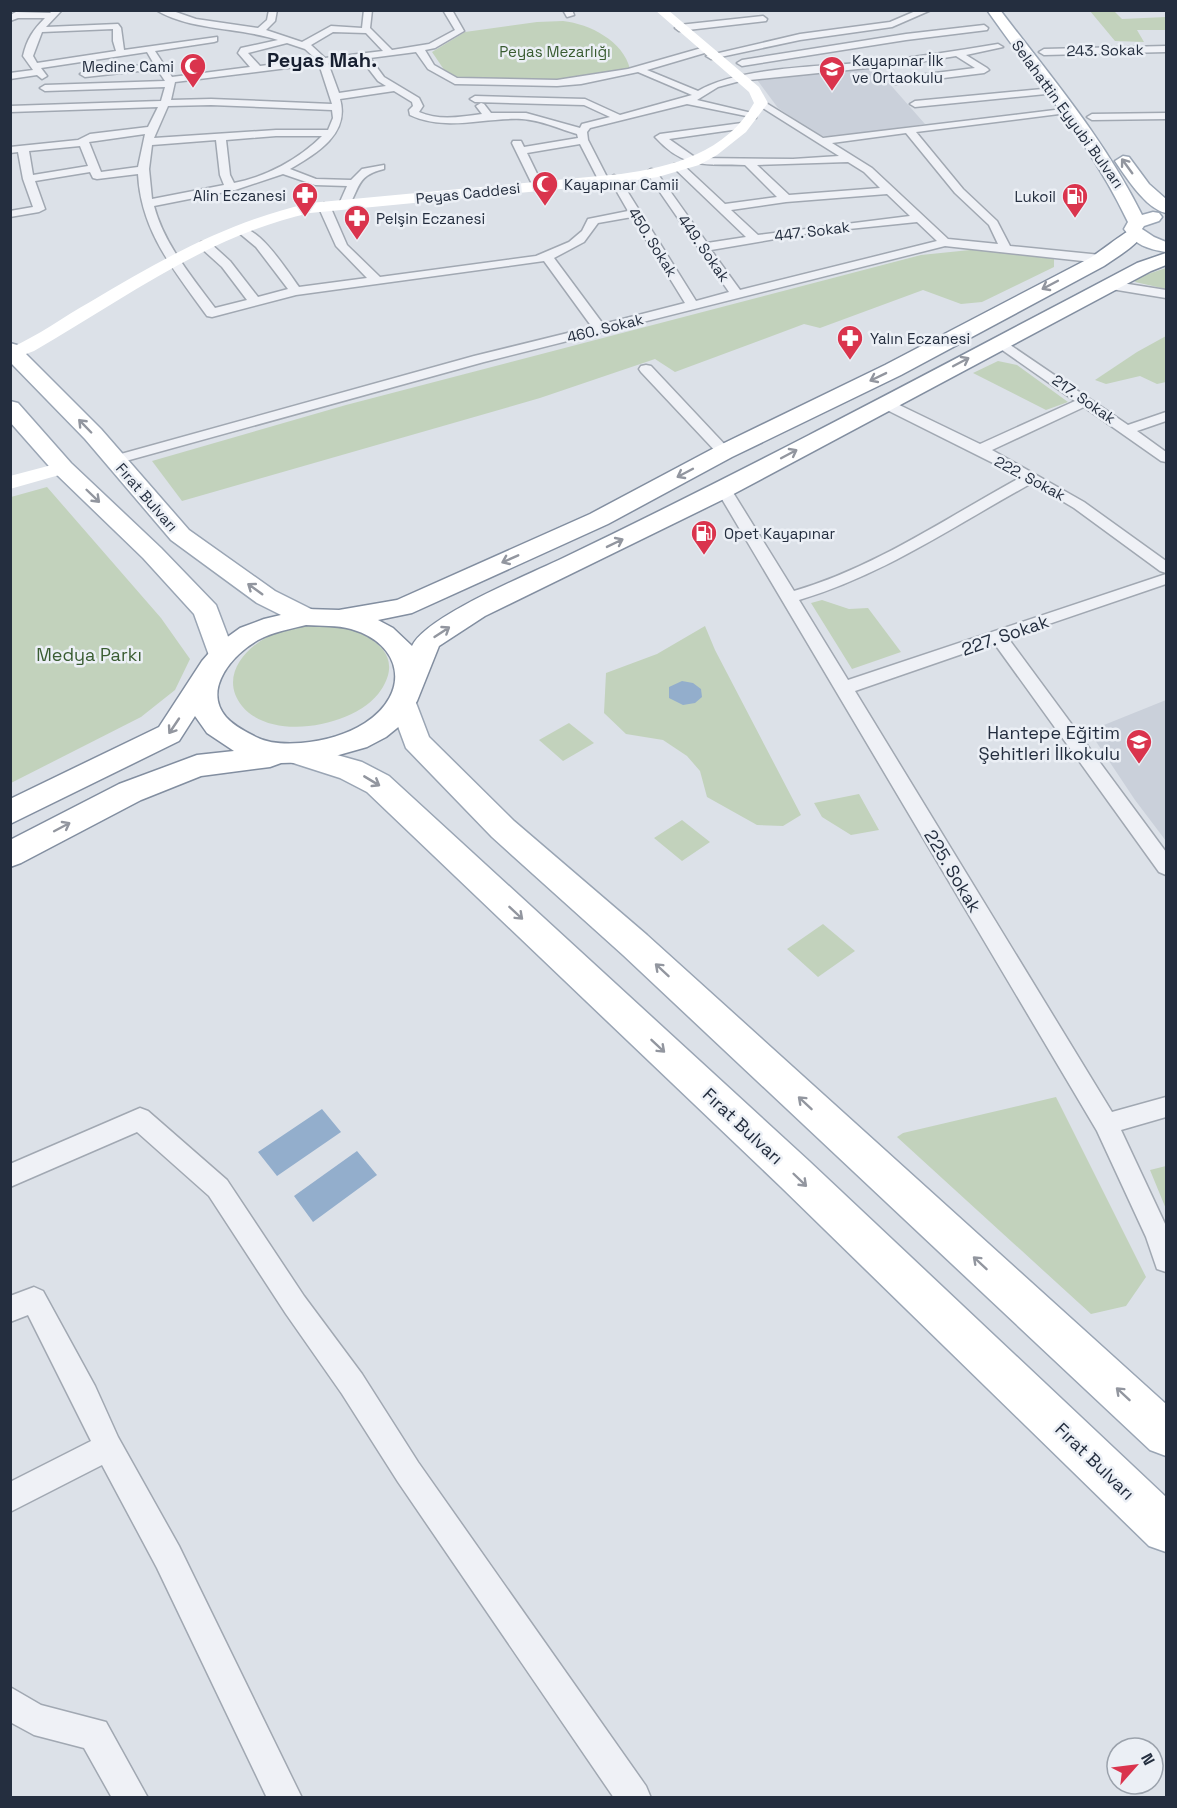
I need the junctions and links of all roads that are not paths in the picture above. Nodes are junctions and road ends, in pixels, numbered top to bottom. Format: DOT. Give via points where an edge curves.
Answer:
graph roads {
  1 [pos="273,10"];
  2 [pos="368,10"];
  3 [pos="447,10"];
  4 [pos="660,10"];
  5 [pos="927,10"];
  6 [pos="993,10"];
  7 [pos="1013,10"];
  8 [pos="163,11"];
  9 [pos="55,13"];
  10 [pos="10,19"];
  11 [pos="763,20"];
  12 [pos="680,28"];
  13 [pos="984,28"];
  14 [pos="364,29"];
  15 [pos="37,30"];
  16 [pos="260,31"];
  17 [pos="214,39"];
  18 [pos="285,40"];
  19 [pos="304,45"];
  20 [pos="998,47"];
  21 [pos="150,49"];
  22 [pos="419,49"];
  23 [pos="1166,50"];
  24 [pos="1044,52"];
  25 [pos="122,53"];
  26 [pos="390,53"];
  27 [pos="708,53"];
  28 [pos="959,54"];
  29 [pos="359,57"];
  30 [pos="16,59"];
  31 [pos="323,62"];
  32 [pos="881,63"];
  33 [pos="160,66"];
  34 [pos="724,66"];
  35 [pos="638,69"];
  36 [pos="258,70"];
  37 [pos="984,70"];
  38 [pos="41,74"];
  39 [pos="70,75"];
  40 [pos="10,76"];
  41 [pos="993,76"];
  42 [pos="739,78"];
  43 [pos="455,81"];
  44 [pos="895,81"];
  45 [pos="171,82"];
  46 [pos="394,88"];
  47 [pos="1053,91"];
  48 [pos="928,92"];
  49 [pos="906,94"];
  50 [pos="699,95"];
  51 [pos="334,97"];
  52 [pos="475,99"];
  53 [pos="10,100"];
  54 [pos="687,101"];
  55 [pos="48,103"];
  56 [pos="164,103"];
  57 [pos="338,107"];
  58 [pos="10,109"];
  59 [pos="1067,110"];
  60 [pos="752,115"];
  61 [pos="924,115"];
  62 [pos="488,116"];
  63 [pos="1167,116"];
  64 [pos="617,117"];
  65 [pos="1092,117"];
  66 [pos="153,130"];
  67 [pos="909,130"];
  68 [pos="330,133"];
  69 [pos="582,136"];
  70 [pos="221,138"];
  71 [pos="821,141"];
  72 [pos="148,142"];
  73 [pos="84,143"];
  74 [pos="23,149"];
  75 [pos="10,150"];
  76 [pos="851,159"];
  77 [pos="694,162"];
  78 [pos="748,162"];
  79 [pos="678,166"];
  80 [pos="380,167"];
  81 [pos="94,168"];
  82 [pos="143,170"];
  83 [pos="283,170"];
  84 [pos="651,172"];
  85 [pos="608,178"];
  86 [pos="28,179"];
  87 [pos="353,183"];
  88 [pos="538,186"];
  89 [pos="231,188"];
  90 [pos="890,190"];
  91 [pos="1126,196"];
  92 [pos="1152,196"];
  93 [pos="786,199"];
  94 [pos="146,204"];
  95 [pos="345,204"];
  96 [pos="324,206"];
  97 [pos="723,208"];
  98 [pos="1167,208"];
  99 [pos="634,213"];
  100 [pos="10,214"];
  101 [pos="1167,217"];
  102 [pos="920,218"];
  103 [pos="1136,227"];
  104 [pos="242,230"];
  105 [pos="755,239"];
  106 [pos="945,242"];
  107 [pos="206,245"];
  108 [pos="705,247"];
  109 [pos="1005,247"];
  110 [pos="1167,247"];
  111 [pos="1104,256"];
  112 [pos="547,257"];
  113 [pos="1167,259"];
  114 [pos="174,260"];
  115 [pos="1140,269"];
  116 [pos="377,281"];
  117 [pos="1109,285"];
  118 [pos="296,291"];
  119 [pos="1167,294"];
  120 [pos="737,295"];
  121 [pos="255,302"];
  122 [pos="693,306"];
  123 [pos="601,330"];
  124 [pos="1000,342"];
  125 [pos="12,353"];
  126 [pos="646,369"];
  127 [pos="1086,401"];
  128 [pos="884,403"];
  129 [pos="10,408"];
  130 [pos="1167,416"];
  131 [pos="1128,430"];
  132 [pos="979,451"];
  133 [pos="724,452"];
  134 [pos="1167,458"];
  135 [pos="115,460"];
  136 [pos="63,468"];
  137 [pos="1032,477"];
  138 [pos="10,483"];
  139 [pos="724,489"];
  140 [pos="1167,568"];
  141 [pos="1167,579"];
  142 [pos="790,597"];
  143 [pos="306,617"];
  144 [pos="339,618"];
  145 [pos="998,638"];
  146 [pos="213,666"];
  147 [pos="844,688"];
  148 [pos="407,690"];
  149 [pos="298,754"];
  150 [pos="10,813"];
  151 [pos="10,855"];
  152 [pos="1167,867"];
  153 [pos="1167,1107"];
  154 [pos="1106,1124"];
  155 [pos="10,1176"];
  156 [pos="1167,1260"];
  157 [pos="10,1309"];
  158 [pos="1167,1434"];
  159 [pos="108,1447"];
  160 [pos="10,1498"];
  161 [pos="1167,1529"];
  162 [pos="10,1703"];
  163 [pos="131,1797"];
  164 [pos="285,1797"];
  165 [pos="634,1797"];
  1 -- 16 [label="street" via="271,21"];
  2 -- 14 [label="street"];
  3 -- 22 [label="street" via="460,31"];
  4 -- 12 [label="street"];
  5 -- 27 [label="street" via="892,24"];
  6 -- 47 [label="main road, Selahattin Eyyubi Bulvarı" via="1037,78"];
  7 -- 24 [label="main road, Selahattin Eyyubi Bulvarı"];
  8 -- 16 [label="street" via="195,21"];
  9 -- 10 [label="street" via="16,15"];
  9 -- 15 [label="street"];
  11 -- 12 [label="street"];
  12 -- 27 [label="street"];
  13 -- 34 [label="street"];
  14 -- 19 [label="street" via="331,28"];
  14 -- 26 [label="street"];
  14 -- 29 [label="street" via="357,37"];
  15 -- 25 [label="street" via="108,22 117,28"];
  15 -- 38 [label="street" via="28,56"];
  16 -- 18 [label="street"];
  17 -- 21 [label="street"];
  18 -- 19 [label="street"];
  18 -- 36 [label="street" via="244,50"];
  19 -- 31 [label="street"];
  20 -- 28 [label="street"];
  21 -- 25 [label="street"];
  21 -- 33 [label="street"];
  22 -- 26 [label="street"];
  22 -- 43 [label="street" via="431,67"];
  23 -- 24 [label="street, 243. Sokak"];
  24 -- 65 [label="main road, Selahattin Eyyubi Bulvarı"];
  25 -- 38 [label="street"];
  26 -- 29 [label="street"];
  27 -- 34 [label="street"];
  27 -- 35 [label="street"];
  28 -- 32 [label="street"];
  28 -- 37 [label="street"];
  29 -- 31 [label="street"];
  29 -- 46 [label="street"];
  30 -- 38 [label="street"];
  31 -- 36 [label="street"];
  31 -- 51 [label="street"];
  32 -- 42 [label="street"];
  32 -- 44 [label="street"];
  33 -- 39 [label="street"];
  33 -- 45 [label="street"];
  34 -- 42 [label="street"];
  35 -- 43 [label="street" via="569,82"];
  35 -- 50 [label="street"];
  36 -- 45 [label="street"];
  37 -- 41 [label="street"];
  37 -- 44 [label="street"];
  38 -- 40 [label="street"];
  38 -- 45 [label="street"];
  38 -- 55 [label="street"];
  42 -- 50 [label="street"];
  42 -- 60 [label="street" via="754,90"];
  43 -- 52 [label="street"];
  44 -- 49 [label="street"];
  45 -- 56 [label="street"];
  46 -- 51 [label="street"];
  46 -- 62 [label="street" via="416,100 414,113 426,119"];
  47 -- 59 [label="main road, Selahattin Eyyubi Bulvarı"];
  47 -- 61 [label="street"];
  48 -- 49 [label="street"];
  49 -- 61 [label="street"];
  50 -- 54 [label="street"];
  51 -- 57 [label="street"];
  52 -- 62 [label="street"];
  52 -- 64 [label="street" via="585,102"];
  53 -- 55 [label="street"];
  54 -- 60 [label="street"];
  54 -- 64 [label="street"];
  55 -- 56 [label="street"];
  55 -- 58 [label="street"];
  56 -- 57 [label="street"];
  56 -- 66 [label="street"];
  57 -- 68 [label="street" via="338,118"];
  59 -- 61 [label="street"];
  59 -- 91 [label="main road, Selahattin Eyyubi Bulvarı"];
  60 -- 71 [label="street"];
  60 -- 77 [label="street, Peyas Caddesi" via="715,152"];
  60 -- 77 [label="street" via="660,136"];
  61 -- 67 [label="street"];
  62 -- 69 [label="street" via="526,116"];
  63 -- 65 [label="street"];
  64 -- 69 [label="street" via="586,126"];
  92 -- 65 [label="main road, Selahattin Eyyubi Bulvarı, one-way"];
  66 -- 72 [label="street"];
  66 -- 73 [label="street" via="90,136"];
  67 -- 71 [label="street"];
  67 -- 109 [label="street" via="960,191 995,225"];
  68 -- 70 [label="street"];
  68 -- 83 [label="street"];
  69 -- 85 [label="street, 450. Sokak"];
  69 -- 88 [label="street" via="519,147"];
  70 -- 72 [label="street"];
  70 -- 89 [label="street" via="225,175"];
  71 -- 76 [label="street"];
  72 -- 82 [label="street"];
  73 -- 74 [label="street"];
  73 -- 81 [label="street"];
  74 -- 75 [label="street"];
  74 -- 86 [label="street"];
  76 -- 78 [label="street"];
  76 -- 90 [label="street"];
  77 -- 78 [label="street"];
  77 -- 79 [label="street, Peyas Caddesi"];
  78 -- 93 [label="street"];
  79 -- 84 [label="street, Peyas Caddesi"];
  79 -- 97 [label="street"];
  80 -- 87 [label="street" via="369,168"];
  81 -- 82 [label="street" via="97,176"];
  81 -- 86 [label="street"];
  82 -- 94 [label="street"];
  83 -- 87 [label="street" via="315,182"];
  83 -- 89 [label="street"];
  84 -- 85 [label="street, Peyas Caddesi"];
  84 -- 108 [label="street, 449. Sokak"];
  85 -- 88 [label="street, Peyas Caddesi"];
  85 -- 99 [label="street, 450. Sokak"];
  86 -- 100 [label="street" via="39,209"];
  87 -- 95 [label="street"];
  88 -- 95 [label="street, Peyas Caddesi"];
  89 -- 94 [label="street"];
  90 -- 93 [label="street"];
  90 -- 102 [label="street"];
  91 -- 92 [label="main road" via="1149,208 1155,204"];
  91 -- 103 [label="main road, Selahattin Eyyubi Bulvarı"];
  92 -- 98 [label="main road, Selahattin Eyyubi Bulvarı"];
  93 -- 97 [label="street"];
  94 -- 114 [label="street"];
  95 -- 96 [label="street, Peyas Caddesi"];
  96 -- 104 [label="street, Peyas Caddesi" via="283,214"];
  96 -- 116 [label="street" via="342,246"];
  97 -- 105 [label="street"];
  99 -- 112 [label="street" via="592,221 576,243"];
  99 -- 122 [label="street, 450. Sokak"];
  101 -- 103 [label="main road" via="1152,217"];
  102 -- 105 [label="street, 447. Sokak"];
  102 -- 106 [label="street"];
  103 -- 110 [label="main road" via="1146,241"];
  103 -- 111 [label="main road" via="1127,242"];
  104 -- 107 [label="street, Peyas Caddesi"];
  104 -- 118 [label="street" via="260,244"];
  105 -- 108 [label="street, 447. Sokak"];
  106 -- 109 [label="street, 460. Sokak"];
  106 -- 120 [label="street, 460. Sokak"];
  107 -- 114 [label="street, Peyas Caddesi"];
  107 -- 121 [label="street"];
  108 -- 120 [label="street, 449. Sokak"];
  109 -- 111 [label="street, 460. Sokak"];
  111 -- 115 [label="main road" via="1133,254 1141,261"];
  111 -- 133 [label="main road, one-way" via="893,370"];
  112 -- 116 [label="street"];
  112 -- 123 [label="street"];
  113 -- 115 [label="main road"];
  114 -- 121 [label="street" via="212,313"];
  114 -- 125 [label="street, Peyas Caddesi"];
  115 -- 117 [label="main road"];
  116 -- 118 [label="street"];
  117 -- 119 [label="street"];
  117 -- 124 [label="main road"];
  118 -- 121 [label="street"];
  120 -- 122 [label="street, 460. Sokak"];
  122 -- 123 [label="street, 460. Sokak"];
  123 -- 135 [label="street, 460. Sokak" via="479,359"];
  124 -- 127 [label="street, 217. Sokak"];
  128 -- 124 [label="main road, one-way"];
  135 -- 125 [label="main road, Fırat Bulvarı, one-way"];
  126 -- 133 [label="street"];
  127 -- 131 [label="street, 217. Sokak"];
  127 -- 132 [label="street"];
  128 -- 132 [label="street, 222. Sokak"];
  139 -- 128 [label="main road, one-way"];
  129 -- 136 [label="main road, Fırat Bulvarı"];
  130 -- 131 [label="street"];
  131 -- 134 [label="street, 217. Sokak"];
  132 -- 137 [label="street, 222. Sokak"];
  133 -- 144 [label="main road, one-way" via="599,519 403,607"];
  143 -- 135 [label="main road, Fırat Bulvarı, one-way" via="266,597 180,535"];
  136 -- 138 [label="street"];
  136 -- 146 [label="main road, Fırat Bulvarı, one-way" via="207,611"];
  137 -- 140 [label="street, 222. Sokak" via="1079,505"];
  137 -- 142 [label="street" via="863,573 825,589"];
  139 -- 142 [label="street, 225. Sokak"];
  148 -- 139 [label="main road, one-way" via="428,641 476,610"];
  141 -- 145 [label="street, 227. Sokak"];
  142 -- 147 [label="street, 225. Sokak"];
  143 -- 144 [label="main road"];
  143 -- 146 [label="main road" via="244,637"];
  144 -- 148 [label="main road" via="368,625 392,639 406,657"];
  145 -- 147 [label="street, 227. Sokak"];
  145 -- 152 [label="street"];
  146 -- 149 [label="main road" via="202,700 212,722 232,740 262,751"];
  146 -- 150 [label="main road, one-way" via="169,734"];
  147 -- 154 [label="street, 225. Sokak"];
  148 -- 149 [label="main road" via="387,722 362,738 332,749"];
  158 -- 148 [label="main road, one-way" via="635,945 503,829 416,741"];
  151 -- 149 [label="main road, one-way" via="129,792 197,766"];
  149 -- 161 [label="main road, Fırat Bulvarı, one-way" via="351,770 378,784"];
  153 -- 154 [label="street"];
  154 -- 156 [label="street, 225. Sokak"];
  155 -- 165 [label="street" via="140,1119 218,1188 408,1472"];
  157 -- 159 [label="street" via="34,1300"];
  159 -- 160 [label="street"];
  159 -- 164 [label="street" via="168,1557"];
  162 -- 163 [label="street" via="34,1719 94,1734"];
}
